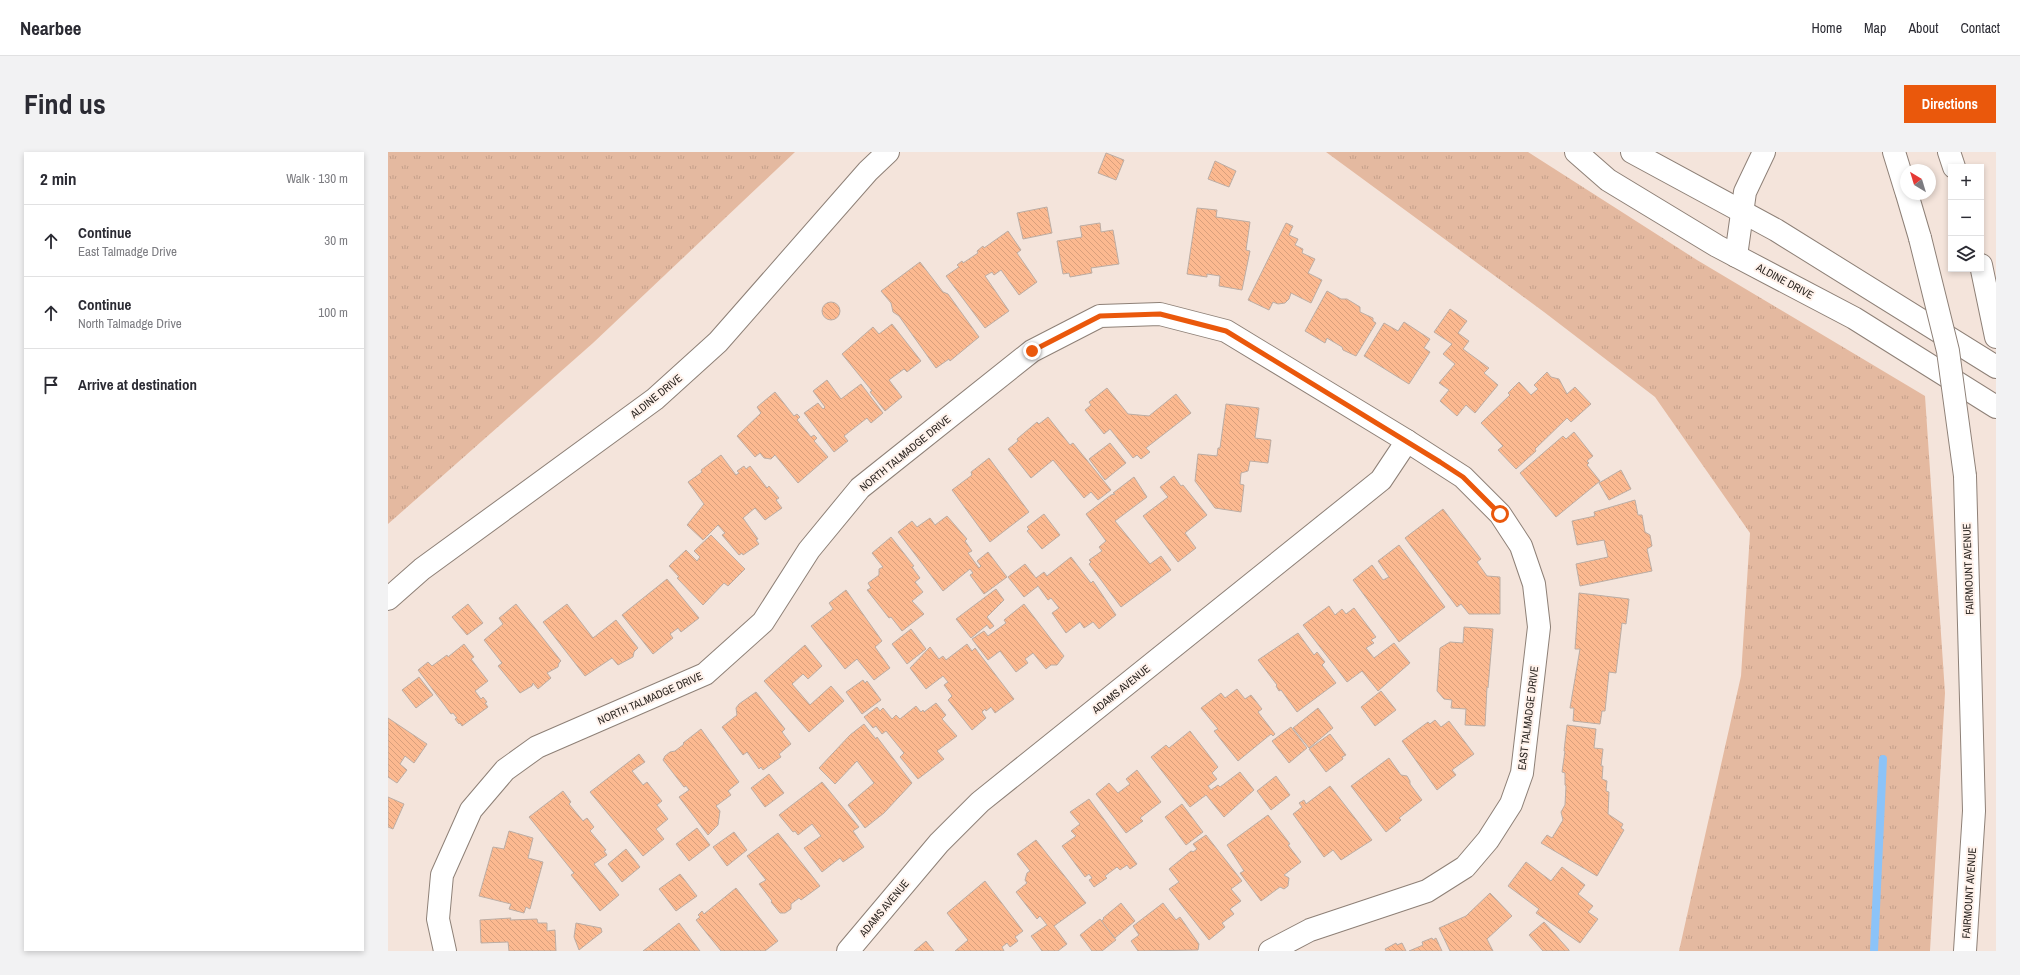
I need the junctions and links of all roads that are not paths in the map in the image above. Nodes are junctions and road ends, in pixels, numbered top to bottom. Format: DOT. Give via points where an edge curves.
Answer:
graph roads {
  1 [pos="888,152"];
  2 [pos="1576,152"];
  3 [pos="1632,152"];
  4 [pos="1764,152"];
  5 [pos="1894,152"];
  6 [pos="1949,152"];
  7 [pos="1953,164"];
  8 [pos="1900,172"];
  9 [pos="1909,200"];
  10 [pos="1742,213"];
  11 [pos="1736,256"];
  12 [pos="1982,272"];
  13 [pos="1996,336"];
  14 [pos="1996,367"];
  15 [pos="1996,407"];
  16 [pos="1407,440"];
  17 [pos="388,599"];
  18 [pos="445,951"];
  19 [pos="848,951"];
  20 [pos="1270,951"];
  21 [pos="1965,951"];
  1 -- 17 [label="main road, ALDINE DRIVE" via="868,171 718,342 655,399 422,569"];
  2 -- 11 [label="main road, ALDINE DRIVE" via="1608,180"];
  3 -- 10 [label="main road"];
  4 -- 10 [label="main road" via="1745,192"];
  5 -- 8 [label="main road"];
  6 -- 7 [label="main road"];
  9 -- 21 [label="main road, FAIRMOUNT AVENUE, bridge" via="1948,351 1965,476 1974,811"];
  10 -- 11 [label="main road"];
  10 -- 14 [label="main road" via="1776,230"];
  11 -- 15 [label="main road, ALDINE DRIVE" via="1854,318"];
  12 -- 13 [label="main road"];
  16 -- 18 [label="main road, NORTH TALMADGE DRIVE" via="1226,331 1160,314 1100,316 1032,351 860,488 810,550 763,622 705,674 537,747 505,770 471,810 442,875 438,919"];
  16 -- 19 [label="main road, ADAMS AVENUE" via="1381,480 980,802 939,843"];
  16 -- 20 [label="main road, EAST TALMADGE DRIVE" via="1463,477 1500,514 1521,546 1534,584 1539,627 1522,773 1511,804 1488,840 1465,867 1427,891 1310,930"];
}
